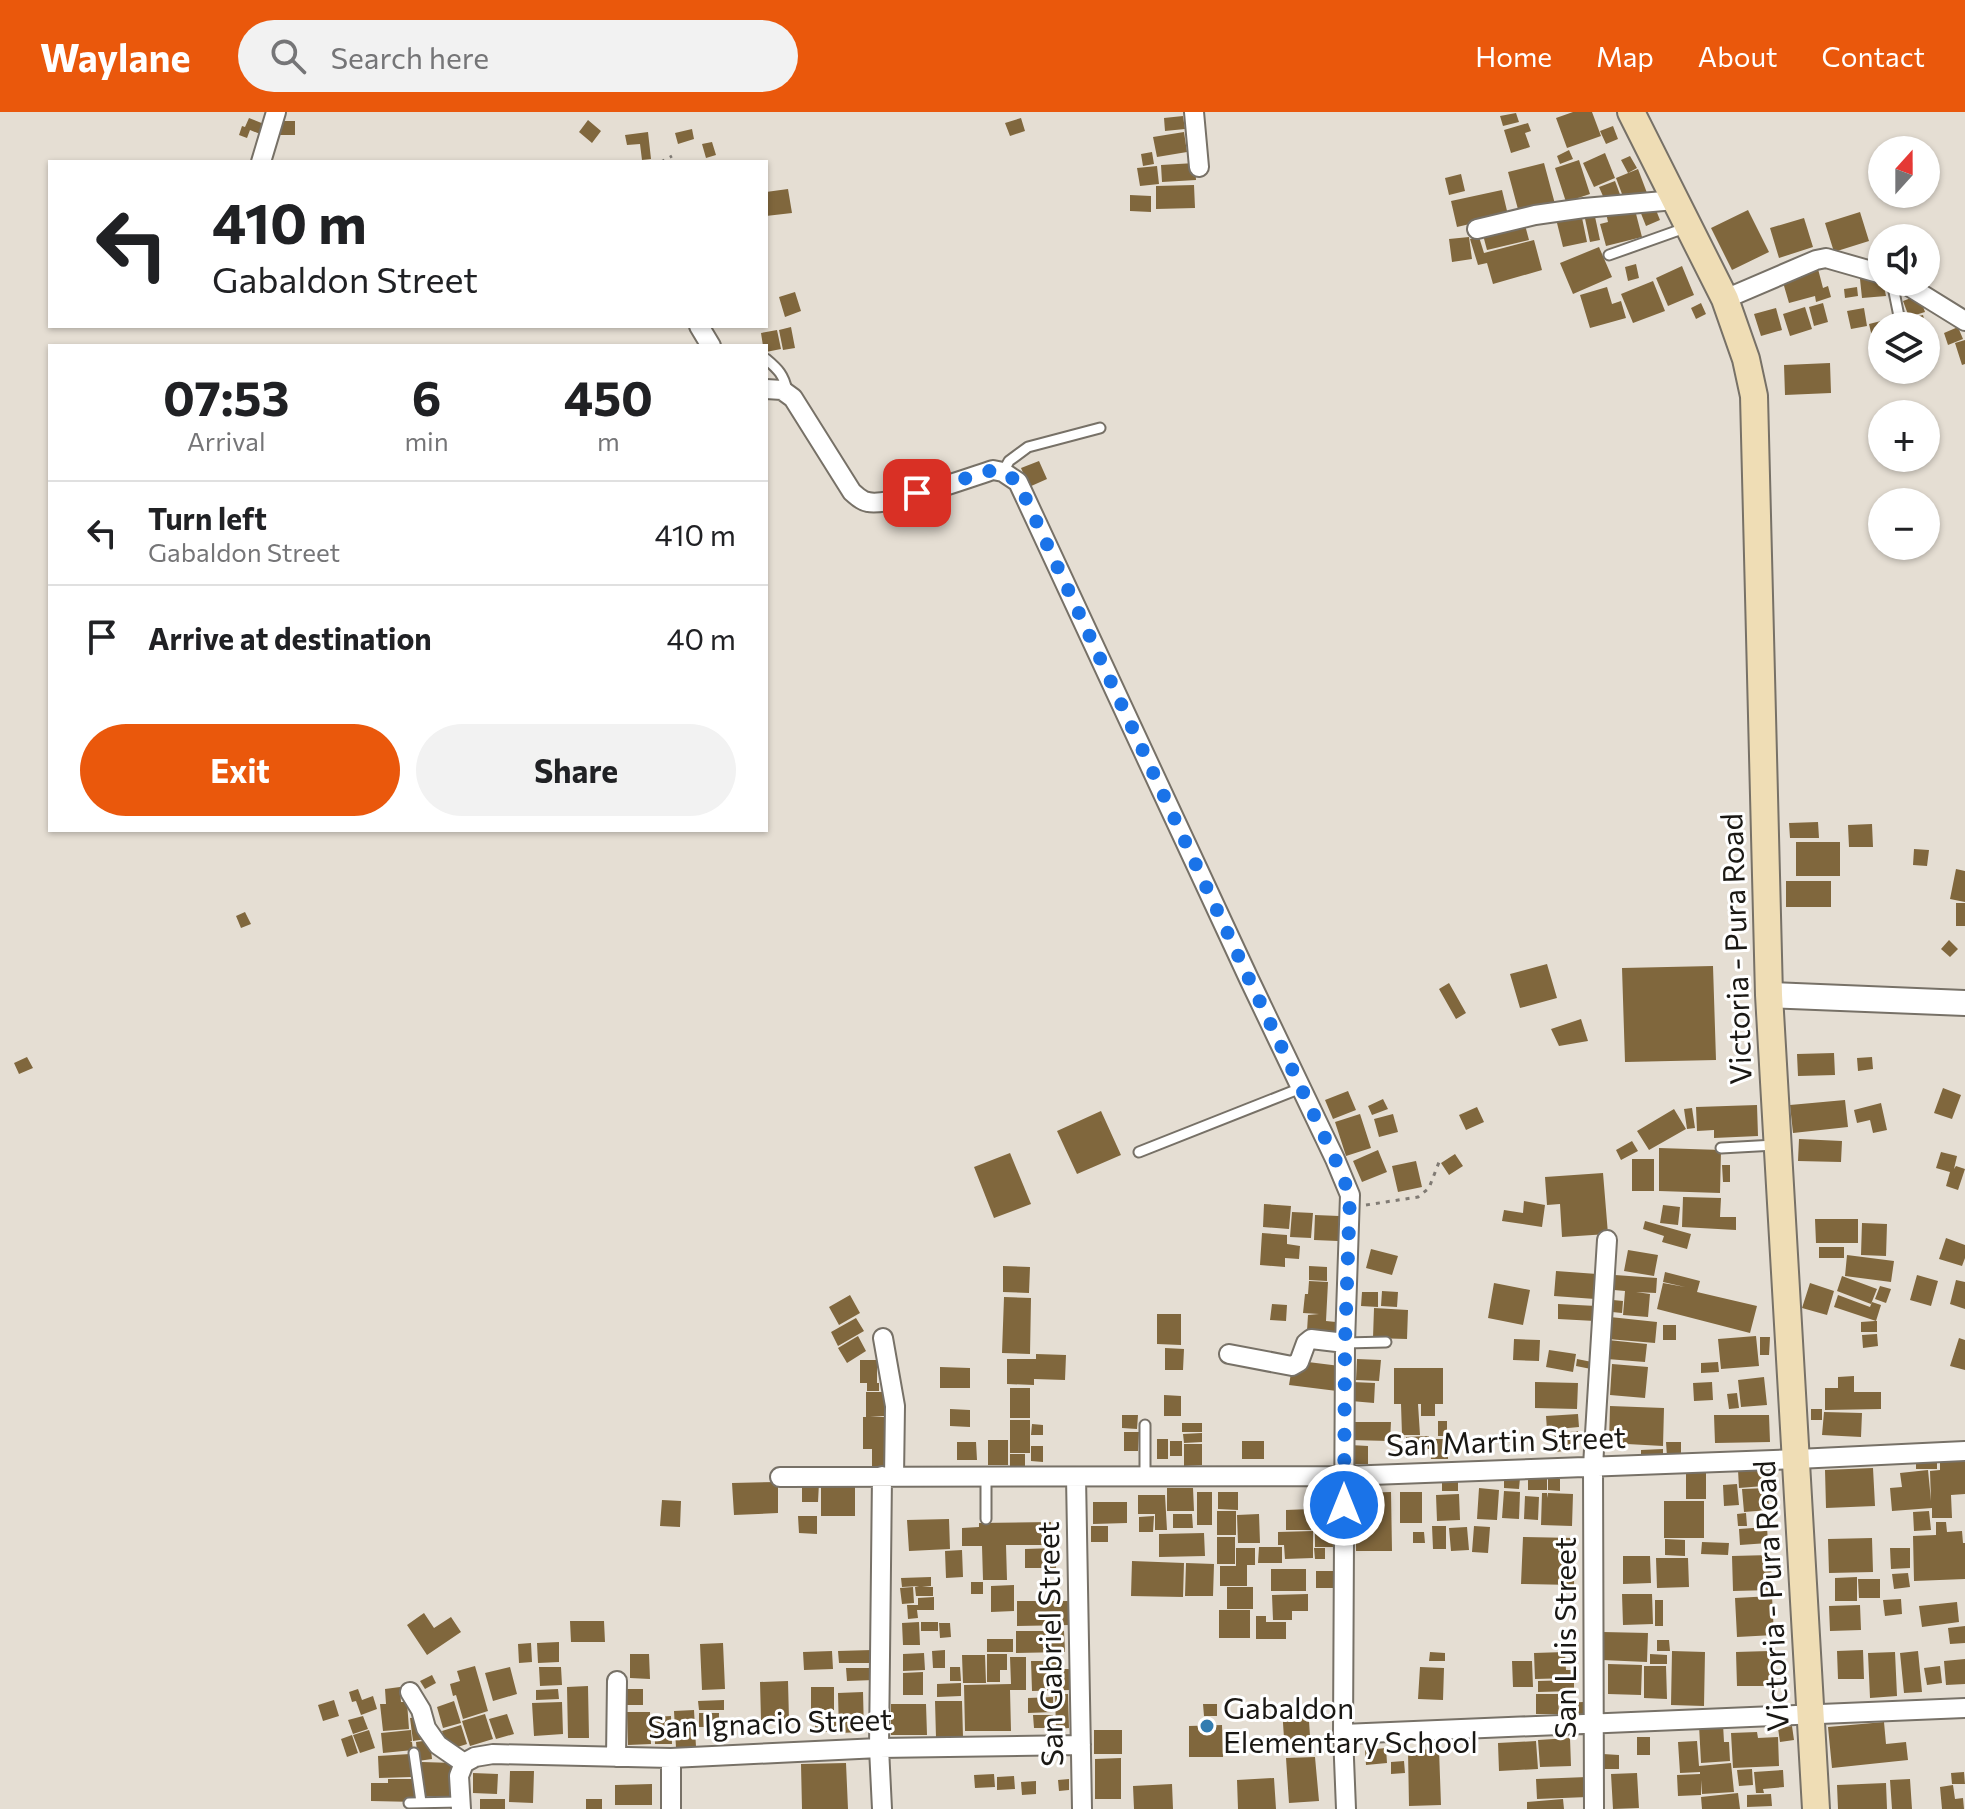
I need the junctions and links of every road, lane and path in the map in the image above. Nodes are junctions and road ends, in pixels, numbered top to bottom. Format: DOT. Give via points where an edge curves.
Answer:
graph roads {
  1 [pos="276,112"];
  2 [pos="1194,112"];
  3 [pos="1631,112"];
  4 [pos="672,156"];
  5 [pos="262,160"];
  6 [pos="665,160"];
  7 [pos="1199,167"];
  8 [pos="1675,200"];
  9 [pos="1688,227"];
  10 [pos="1477,229"];
  11 [pos="1609,255"];
  12 [pos="1868,270"];
  13 [pos="1925,296"];
  14 [pos="1725,299"];
  15 [pos="1965,321"];
  16 [pos="768,361"];
  17 [pos="768,389"];
  18 [pos="788,394"];
  19 [pos="1100,428"];
  20 [pos="1003,472"];
  21 [pos="1769,995"];
  22 [pos="1965,1003"];
  23 [pos="1301,1088"];
  24 [pos="1778,1145"];
  25 [pos="1721,1148"];
  26 [pos="1139,1152"];
  27 [pos="1441,1157"];
  28 [pos="1350,1207"];
  29 [pos="1607,1240"];
  30 [pos="883,1338"];
  31 [pos="1386,1342"];
  32 [pos="1345,1343"];
  33 [pos="1229,1354"];
  34 [pos="1145,1425"];
  35 [pos="1965,1451"];
  36 [pos="1797,1459"];
  37 [pos="1593,1466"];
  38 [pos="888,1476"];
  39 [pos="1344,1476"];
  40 [pos="780,1477"];
  41 [pos="986,1477"];
  42 [pos="1076,1477"];
  43 [pos="1145,1477"];
  44 [pos="986,1519"];
  45 [pos="617,1681"];
  46 [pos="410,1692"];
  47 [pos="1965,1708"];
  48 [pos="1811,1715"];
  49 [pos="1595,1723"];
  50 [pos="1343,1734"];
  51 [pos="1081,1745"];
  52 [pos="879,1748"];
  53 [pos="414,1753"];
  54 [pos="616,1757"];
  55 [pos="671,1758"];
  56 [pos="464,1763"];
  57 [pos="421,1802"];
  58 [pos="409,1803"];
  59 [pos="460,1805"];
  60 [pos="671,1809"];
  61 [pos="882,1809"];
  62 [pos="1082,1809"];
  63 [pos="1346,1809"];
  64 [pos="1594,1809"];
  65 [pos="1816,1809"];
  1 -- 5 [label="street"];
  2 -- 7 [label="street"];
  3 -- 8 [label="main road, Victoria - Pura Road"];
  4 -- 6 [label="path"];
  8 -- 9 [label="main road, Victoria - Pura Road"];
  8 -- 10 [label="street" via="1535,215"];
  9 -- 11 [label="lane"];
  9 -- 14 [label="main road, Victoria - Pura Road"];
  12 -- 14 [label="street" via="1816,260"];
  13 -- 15 [label="street"];
  14 -- 21 [label="main road, Victoria - Pura Road" via="1754,396"];
  16 -- 18 [label="lane" via="784,377"];
  17 -- 18 [label="street"];
  18 -- 20 [label="street" via="863,501 891,501 993,470"];
  19 -- 20 [label="lane" via="1028,447"];
  20 -- 23 [label="street" via="1018,482"];
  21 -- 22 [label="street"];
  21 -- 24 [label="main road, Victoria - Pura Road"];
  23 -- 26 [label="lane"];
  23 -- 28 [label="street" via="1350,1195"];
  24 -- 25 [label="lane"];
  24 -- 36 [label="main road, Victoria - Pura Road"];
  27 -- 28 [label="path" via="1429,1188 1418,1197"];
  28 -- 32 [label="street"];
  29 -- 37 [label="street, San Luis Street"];
  30 -- 38 [label="street" via="895,1406"];
  31 -- 32 [label="lane"];
  32 -- 33 [label="street" via="1311,1339 1292,1366"];
  32 -- 39 [label="street"];
  34 -- 43 [label="lane"];
  35 -- 36 [label="street, San Martin Street"];
  36 -- 37 [label="street, San Martin Street"];
  36 -- 48 [label="main road, Victoria - Pura Road"];
  37 -- 39 [label="street, San Martin Street"];
  37 -- 49 [label="street, San Luis Street"];
  38 -- 40 [label="street, San Martin Street"];
  38 -- 41 [label="street, San Martin Street"];
  38 -- 52 [label="street"];
  39 -- 43 [label="street, San Martin Street"];
  39 -- 50 [label="street"];
  41 -- 42 [label="street, San Martin Street"];
  41 -- 44 [label="lane"];
  42 -- 43 [label="street, San Martin Street"];
  42 -- 51 [label="street, San Gabriel Street"];
  45 -- 54 [label="street"];
  46 -- 56 [label="street" via="438,1745"];
  47 -- 48 [label="street"];
  48 -- 49 [label="street"];
  48 -- 65 [label="main road, Victoria - Pura Road"];
  49 -- 50 [label="street"];
  49 -- 64 [label="street, San Luis Street"];
  50 -- 63 [label="street"];
  51 -- 52 [label="street, San Ignacio Street"];
  51 -- 62 [label="street, San Gabriel Street"];
  52 -- 55 [label="street, San Ignacio Street"];
  52 -- 61 [label="street"];
  53 -- 57 [label="lane"];
  54 -- 55 [label="street, San Ignacio Street"];
  54 -- 56 [label="street, San Ignacio Street" via="493,1754"];
  55 -- 60 [label="street"];
  56 -- 59 [label="street"];
  57 -- 58 [label="lane"];
  57 -- 59 [label="lane"];
}
